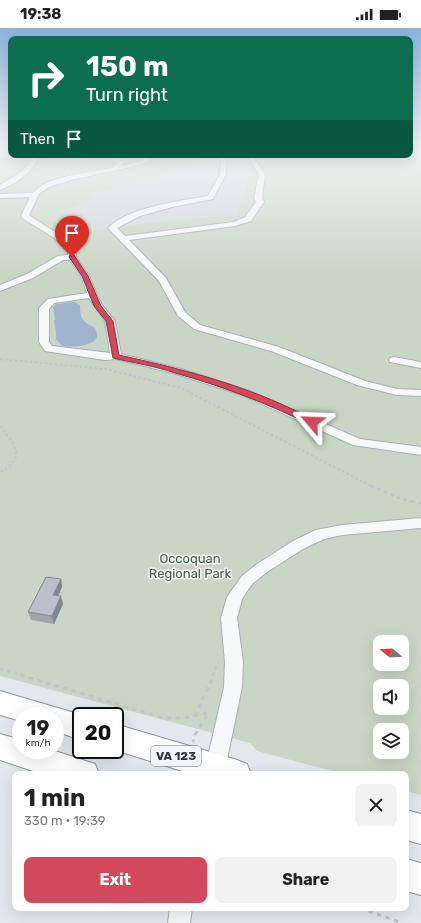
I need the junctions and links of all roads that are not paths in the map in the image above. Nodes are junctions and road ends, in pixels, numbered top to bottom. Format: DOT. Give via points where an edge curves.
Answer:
graph roads {
  1 [pos="40,189"];
  2 [pos="216,189"];
  3 [pos="260,189"];
  4 [pos="36,195"];
  5 [pos="0,196"];
  6 [pos="122,239"];
  7 [pos="72,257"];
  8 [pos="0,288"];
  9 [pos="92,295"];
  10 [pos="116,356"];
  11 [pos="394,360"];
  12 [pos="421,365"];
  13 [pos="421,393"];
  14 [pos="421,451"];
  15 [pos="421,523"];
  16 [pos="0,703"];
  17 [pos="14,707"];
  18 [pos="124,740"];
  19 [pos="0,747"];
  20 [pos="76,771"];
  21 [pos="219,771"];
  22 [pos="222,771"];
  23 [pos="409,826"];
  24 [pos="421,829"];
  25 [pos="409,876"];
  26 [pos="421,879"];
  27 [pos="181,911"];
  28 [pos="179,923"];
  1 -- 4 [label="street"];
  2 -- 6 [label="street" via="211,198 137,214 112,228"];
  3 -- 6 [label="street" via="260,202 248,219 235,224"];
  4 -- 5 [label="street"];
  4 -- 7 [label="street" via="25,216 62,238 72,249"];
  6 -- 13 [label="street" via="163,280 181,314 197,326 275,349 361,383 397,392"];
  7 -- 8 [label="street" via="61,258 30,276"];
  7 -- 9 [label="street" via="85,276"];
  9 -- 10 [label="street" via="110,321"];
  9 -- 10 [label="street" via="51,301 44,308 44,342 49,349 105,357"];
  10 -- 14 [label="street" via="177,370 246,393 357,442"];
  11 -- 12 [label="street"];
  15 -- 22 [label="street" via="321,534 298,545 247,580 235,597 229,618 234,662 233,687"];
  16 -- 17 [label="highway"];
  18 -- 21 [label="highway, VA 123"];
  19 -- 20 [label="highway"];
  23 -- 24 [label="highway"];
  25 -- 26 [label="highway"];
  27 -- 28 [label="street"];
}
